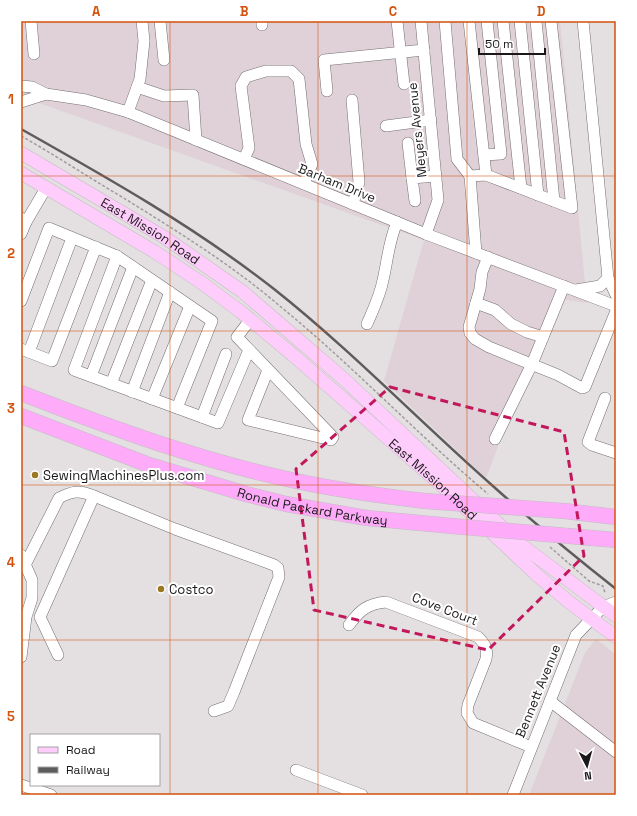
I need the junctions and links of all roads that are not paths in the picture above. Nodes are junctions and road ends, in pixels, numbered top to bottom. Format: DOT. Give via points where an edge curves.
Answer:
graph roads {
  1 [pos="31,21"];
  2 [pos="142,21"];
  3 [pos="160,21"];
  4 [pos="397,21"];
  5 [pos="421,21"];
  6 [pos="445,21"];
  7 [pos="469,21"];
  8 [pos="487,21"];
  9 [pos="503,21"];
  10 [pos="520,21"];
  11 [pos="536,21"];
  12 [pos="551,21"];
  13 [pos="582,21"];
  14 [pos="424,50"];
  15 [pos="400,53"];
  16 [pos="34,54"];
  17 [pos="164,60"];
  18 [pos="404,84"];
  19 [pos="21,86"];
  20 [pos="137,87"];
  21 [pos="327,91"];
  22 [pos="46,94"];
  23 [pos="352,100"];
  24 [pos="21,102"];
  25 [pos="128,112"];
  26 [pos="431,120"];
  27 [pos="386,126"];
  28 [pos="196,140"];
  29 [pos="408,144"];
  30 [pos="21,153"];
  31 [pos="484,155"];
  32 [pos="244,159"];
  33 [pos="21,173"];
  34 [pos="486,175"];
  35 [pos="436,176"];
  36 [pos="470,176"];
  37 [pos="412,178"];
  38 [pos="304,184"];
  39 [pos="46,188"];
  40 [pos="521,188"];
  41 [pos="538,195"];
  42 [pos="415,201"];
  43 [pos="554,201"];
  44 [pos="353,204"];
  45 [pos="24,220"];
  46 [pos="397,222"];
  47 [pos="21,234"];
  48 [pos="426,234"];
  49 [pos="72,238"];
  50 [pos="96,247"];
  51 [pos="476,253"];
  52 [pos="118,256"];
  53 [pos="488,257"];
  54 [pos="133,266"];
  55 [pos="608,278"];
  56 [pos="152,280"];
  57 [pos="564,286"];
  58 [pos="576,290"];
  59 [pos="170,292"];
  60 [pos="616,295"];
  61 [pos="21,301"];
  62 [pos="476,303"];
  63 [pos="190,306"];
  64 [pos="616,306"];
  65 [pos="616,311"];
  66 [pos="274,318"];
  67 [pos="250,320"];
  68 [pos="367,324"];
  69 [pos="543,337"];
  70 [pos="25,350"];
  71 [pos="249,350"];
  72 [pos="226,354"];
  73 [pos="532,364"];
  74 [pos="268,370"];
  75 [pos="91,376"];
  76 [pos="111,384"];
  77 [pos="132,392"];
  78 [pos="21,393"];
  79 [pos="605,398"];
  80 [pos="152,399"];
  81 [pos="177,408"];
  82 [pos="21,416"];
  83 [pos="202,417"];
  84 [pos="495,439"];
  85 [pos="616,452"];
  86 [pos="94,496"];
  87 [pos="616,516"];
  88 [pos="616,540"];
  89 [pos="23,560"];
  90 [pos="616,602"];
  91 [pos="603,607"];
  92 [pos="616,616"];
  93 [pos="592,619"];
  94 [pos="349,625"];
  95 [pos="616,637"];
  96 [pos="58,655"];
  97 [pos="21,657"];
  98 [pos="550,701"];
  99 [pos="214,711"];
  100 [pos="531,747"];
  101 [pos="616,752"];
  102 [pos="296,770"];
  103 [pos="21,785"];
  104 [pos="46,794"];
  105 [pos="517,794"];
  106 [pos="362,795"];
  1 -- 16 [label="street"];
  2 -- 20 [label="street" via="144,41"];
  3 -- 17 [label="street"];
  4 -- 15 [label="street"];
  5 -- 14 [label="street, Meyers Avenue"];
  6 -- 36 [label="street" via="457,159"];
  7 -- 31 [label="street"];
  8 -- 31 [label="street" via="501,154"];
  9 -- 40 [label="street"];
  10 -- 41 [label="street"];
  11 -- 43 [label="street"];
  12 -- 43 [label="street" via="572,208"];
  13 -- 55 [label="street"];
  14 -- 15 [label="street"];
  14 -- 26 [label="street, Meyers Avenue"];
  15 -- 18 [label="street"];
  15 -- 21 [label="street" via="324,60"];
  19 -- 22 [label="street, Barham Drive" via="32,87"];
  20 -- 25 [label="street"];
  20 -- 28 [label="street" via="164,96 193,95"];
  22 -- 24 [label="street, Barham Drive"];
  22 -- 25 [label="street, Barham Drive" via="86,100"];
  23 -- 44 [label="street" via="359,182"];
  25 -- 28 [label="street, Barham Drive"];
  26 -- 27 [label="street"];
  26 -- 35 [label="street, Meyers Avenue"];
  28 -- 32 [label="street, Barham Drive"];
  29 -- 37 [label="street"];
  30 -- 66 [label="main road, East Mission Road" via="164,238 243,292"];
  31 -- 34 [label="street"];
  32 -- 38 [label="street, Barham Drive"];
  32 -- 38 [label="street" via="249,148 241,86 246,77 266,72 291,71 299,79 306,144 312,164"];
  33 -- 39 [label="main road, East Mission Road"];
  34 -- 36 [label="street"];
  34 -- 40 [label="street"];
  35 -- 37 [label="street"];
  35 -- 48 [label="street, Meyers Avenue" via="438,200"];
  36 -- 51 [label="street"];
  37 -- 42 [label="street"];
  38 -- 44 [label="street, Barham Drive"];
  39 -- 45 [label="street"];
  39 -- 67 [label="main road, East Mission Road" via="155,252 202,283"];
  40 -- 41 [label="street"];
  41 -- 43 [label="street"];
  44 -- 46 [label="street, Barham Drive"];
  45 -- 47 [label="street"];
  46 -- 48 [label="street, Barham Drive"];
  46 -- 68 [label="street" via="388,251 383,282"];
  48 -- 51 [label="street, Barham Drive"];
  49 -- 50 [label="street"];
  49 -- 61 [label="street" via="49,228"];
  49 -- 70 [label="street"];
  50 -- 52 [label="street"];
  50 -- 70 [label="street" via="52,361"];
  51 -- 53 [label="street, Barham Drive"];
  52 -- 54 [label="street"];
  52 -- 75 [label="street" via="74,370"];
  53 -- 57 [label="street, Barham Drive"];
  53 -- 62 [label="street" via="482,272"];
  54 -- 56 [label="street"];
  54 -- 75 [label="street"];
  55 -- 58 [label="street" via="600,286"];
  55 -- 60 [label="street"];
  56 -- 59 [label="street"];
  56 -- 76 [label="street"];
  57 -- 58 [label="street, Barham Drive"];
  57 -- 69 [label="street"];
  58 -- 64 [label="street, Barham Drive"];
  59 -- 63 [label="street"];
  59 -- 77 [label="street"];
  62 -- 69 [label="street" via="499,312 516,327"];
  62 -- 73 [label="street" via="469,327 475,339"];
  63 -- 80 [label="street"];
  63 -- 81 [label="street" via="212,321"];
  65 -- 73 [label="street" via="585,387 582,388"];
  66 -- 67 [label="main road" via="257,316"];
  66 -- 91 [label="main road, East Mission Road" via="345,380 520,544"];
  67 -- 71 [label="street" via="237,337"];
  67 -- 93 [label="main road, East Mission Road" via="439,483 538,576"];
  69 -- 73 [label="street"];
  71 -- 74 [label="street"];
  71 -- 83 [label="street" via="218,423"];
  72 -- 83 [label="street"];
  73 -- 84 [label="street"];
  74 -- 74 [label="street" via="333,437 331,440 248,420"];
  75 -- 76 [label="street"];
  76 -- 77 [label="street"];
  77 -- 80 [label="street"];
  78 -- 87 [label="highway, Ronald Packard Parkway, bridge" via="102,425 222,463 296,481 425,501"];
  79 -- 85 [label="street" via="588,442"];
  80 -- 81 [label="street"];
  81 -- 83 [label="street"];
  82 -- 88 [label="highway, Ronald Packard Parkway, bridge" via="149,465 293,505 367,518"];
  86 -- 89 [label="street" via="84,492 70,492 59,498"];
  86 -- 96 [label="street" via="40,617"];
  86 -- 99 [label="street" via="278,568 279,576 228,706"];
  89 -- 97 [label="street" via="32,580 32,598 26,616"];
  90 -- 91 [label="street"];
  91 -- 92 [label="main road, East Mission Road"];
  91 -- 93 [label="street, Bennett Avenue"];
  93 -- 95 [label="main road, East Mission Road"];
  93 -- 98 [label="street, Bennett Avenue" via="576,635"];
  94 -- 100 [label="street, Cove Court" via="366,607 386,602 478,637 485,644 486,660 467,713 473,723"];
  98 -- 100 [label="street, Bennett Avenue"];
  98 -- 101 [label="street"];
  100 -- 105 [label="street, Bennett Avenue"];
  102 -- 106 [label="street"];
  103 -- 104 [label="street"];
}
